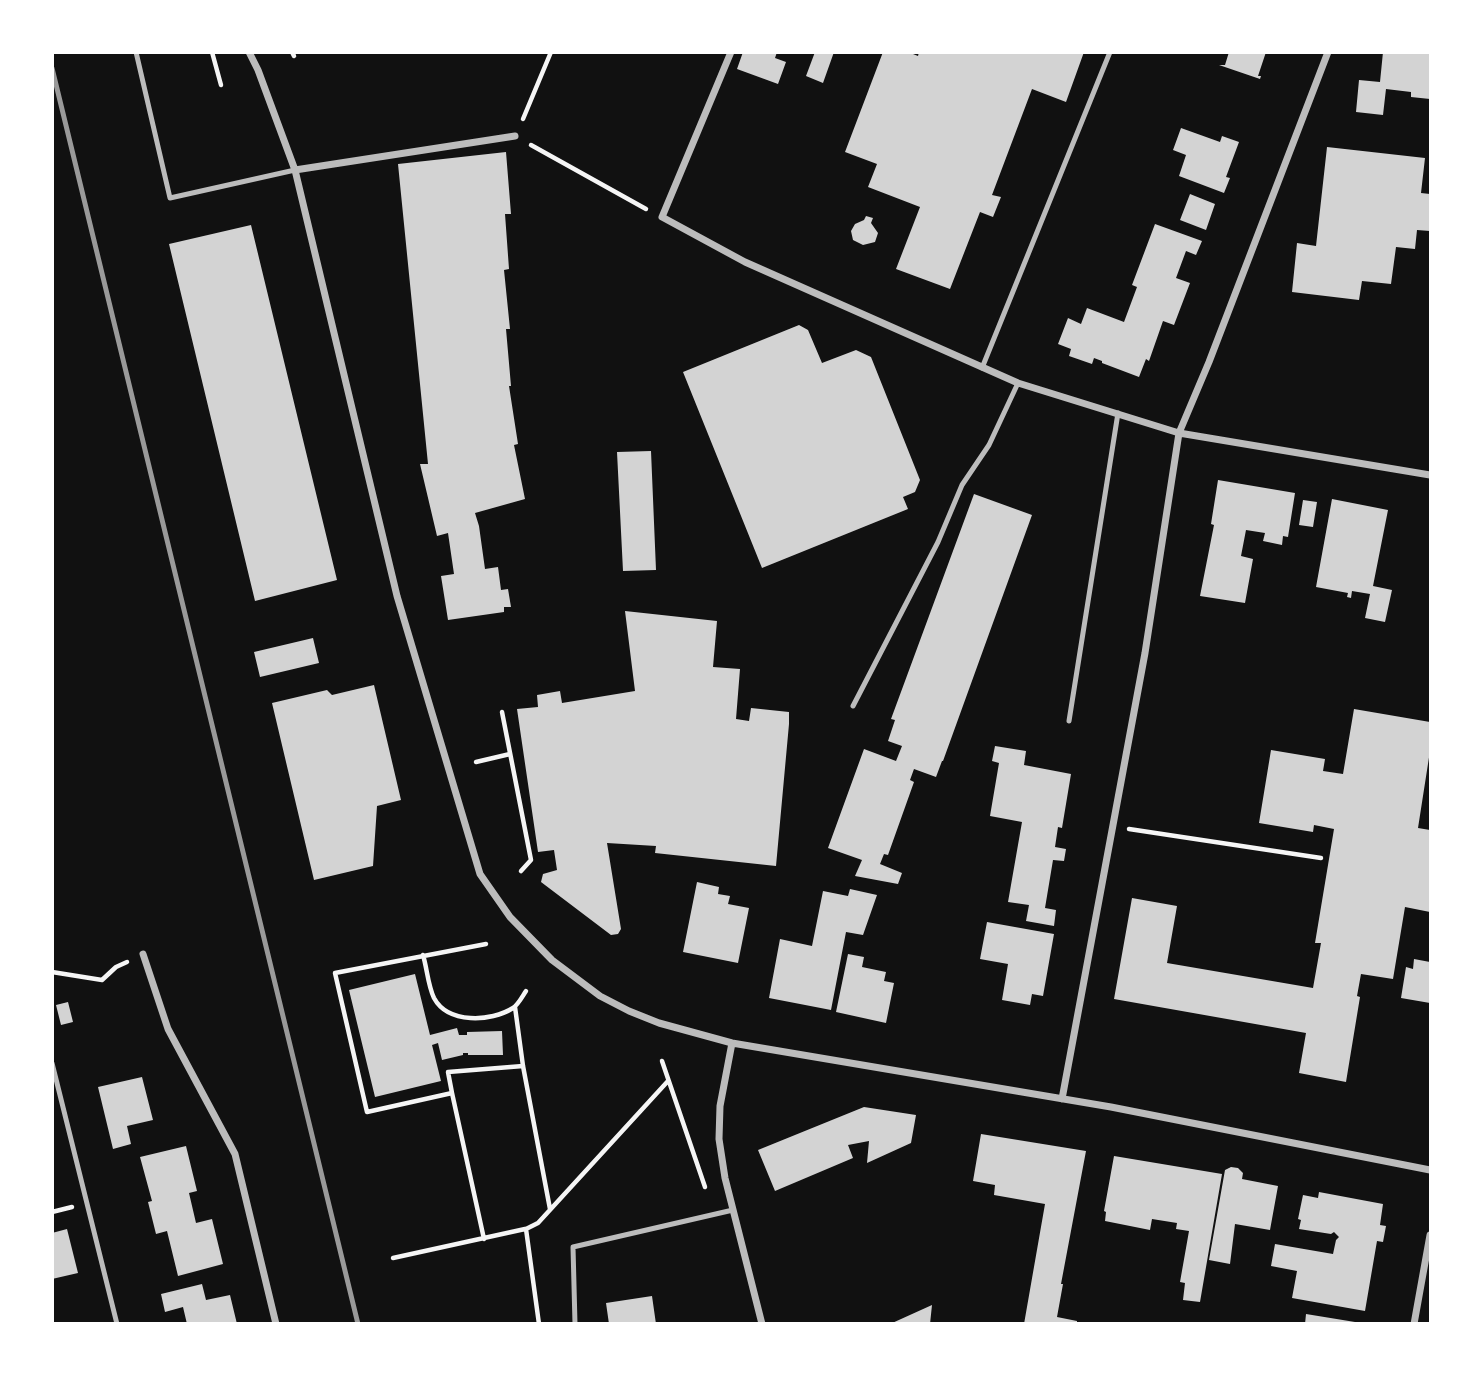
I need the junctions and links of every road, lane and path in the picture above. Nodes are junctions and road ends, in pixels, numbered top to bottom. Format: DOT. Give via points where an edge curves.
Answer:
graph roads {
  1 [pos="136,52"];
  2 [pos="212,52"];
  3 [pos="248,52"];
  4 [pos="551,52"];
  5 [pos="731,52"];
  6 [pos="1110,52"];
  7 [pos="1328,52"];
  8 [pos="221,85"];
  9 [pos="515,136"];
  10 [pos="295,170"];
  11 [pos="662,217"];
  12 [pos="982,368"];
  13 [pos="1018,383"];
  14 [pos="1118,413"];
  15 [pos="1179,433"];
  16 [pos="1430,475"];
  17 [pos="853,706"];
  18 [pos="502,712"];
  19 [pos="1069,721"];
  20 [pos="510,754"];
  21 [pos="476,762"];
  22 [pos="1114,827"];
  23 [pos="1321,858"];
  24 [pos="521,870"];
  25 [pos="486,944"];
  26 [pos="143,954"];
  27 [pos="423,955"];
  28 [pos="52,972"];
  29 [pos="526,991"];
  30 [pos="515,1007"];
  31 [pos="733,1042"];
  32 [pos="662,1062"];
  33 [pos="52,1063"];
  34 [pos="523,1066"];
  35 [pos="668,1081"];
  36 [pos="452,1093"];
  37 [pos="1062,1099"];
  38 [pos="1430,1170"];
  39 [pos="550,1210"];
  40 [pos="733,1210"];
  41 [pos="713,1216"];
  42 [pos="526,1229"];
  43 [pos="1430,1235"];
  44 [pos="484,1239"];
  45 [pos="393,1258"];
  46 [pos="117,1324"];
  47 [pos="276,1324"];
  48 [pos="539,1324"];
  49 [pos="575,1324"];
  50 [pos="762,1324"];
  51 [pos="1413,1324"];
  1 -- 10 [label="lane" via="170,198"];
  2 -- 8 [label="path"];
  3 -- 10 [label="street"];
  4 -- 9 [label="path"];
  5 -- 11 [label="street"];
  6 -- 12 [label="lane"];
  7 -- 15 [label="street"];
  9 -- 10 [label="street"];
  9 -- 11 [label="path"];
  10 -- 31 [label="street" via="397,596 480,874 510,917 552,960 600,996 659,1023"];
  11 -- 12 [label="street" via="745,262"];
  12 -- 13 [label="street"];
  13 -- 14 [label="street"];
  13 -- 17 [label="lane" via="995,435 961,485 939,542"];
  14 -- 15 [label="street"];
  14 -- 19 [label="lane"];
  15 -- 16 [label="street"];
  15 -- 22 [label="street"];
  18 -- 20 [label="path"];
  20 -- 21 [label="path"];
  20 -- 24 [label="path" via="531,860"];
  22 -- 23 [label="path"];
  22 -- 37 [label="street"];
  25 -- 27 [label="path"];
  26 -- 28 [label="path" via="102,980"];
  26 -- 47 [label="street" via="168,1029 235,1154"];
  27 -- 30 [label="path" via="434,997 445,1011 467,1018 492,1018"];
  27 -- 36 [label="path" via="335,973 367,1112"];
  29 -- 30 [label="path"];
  30 -- 34 [label="path"];
  31 -- 37 [label="street"];
  31 -- 40 [label="street" via="720,1107 719,1139"];
  32 -- 35 [label="path"];
  33 -- 46 [label="lane"];
  34 -- 36 [label="path" via="448,1072"];
  34 -- 39 [label="path"];
  35 -- 39 [label="path"];
  35 -- 41 [label="path"];
  36 -- 44 [label="path"];
  37 -- 38 [label="street"];
  39 -- 42 [label="path"];
  40 -- 41 [label="lane"];
  40 -- 50 [label="street"];
  41 -- 49 [label="lane" via="573,1247"];
  42 -- 44 [label="path"];
  42 -- 48 [label="path"];
  43 -- 51 [label="street"];
  44 -- 45 [label="path"];
}
